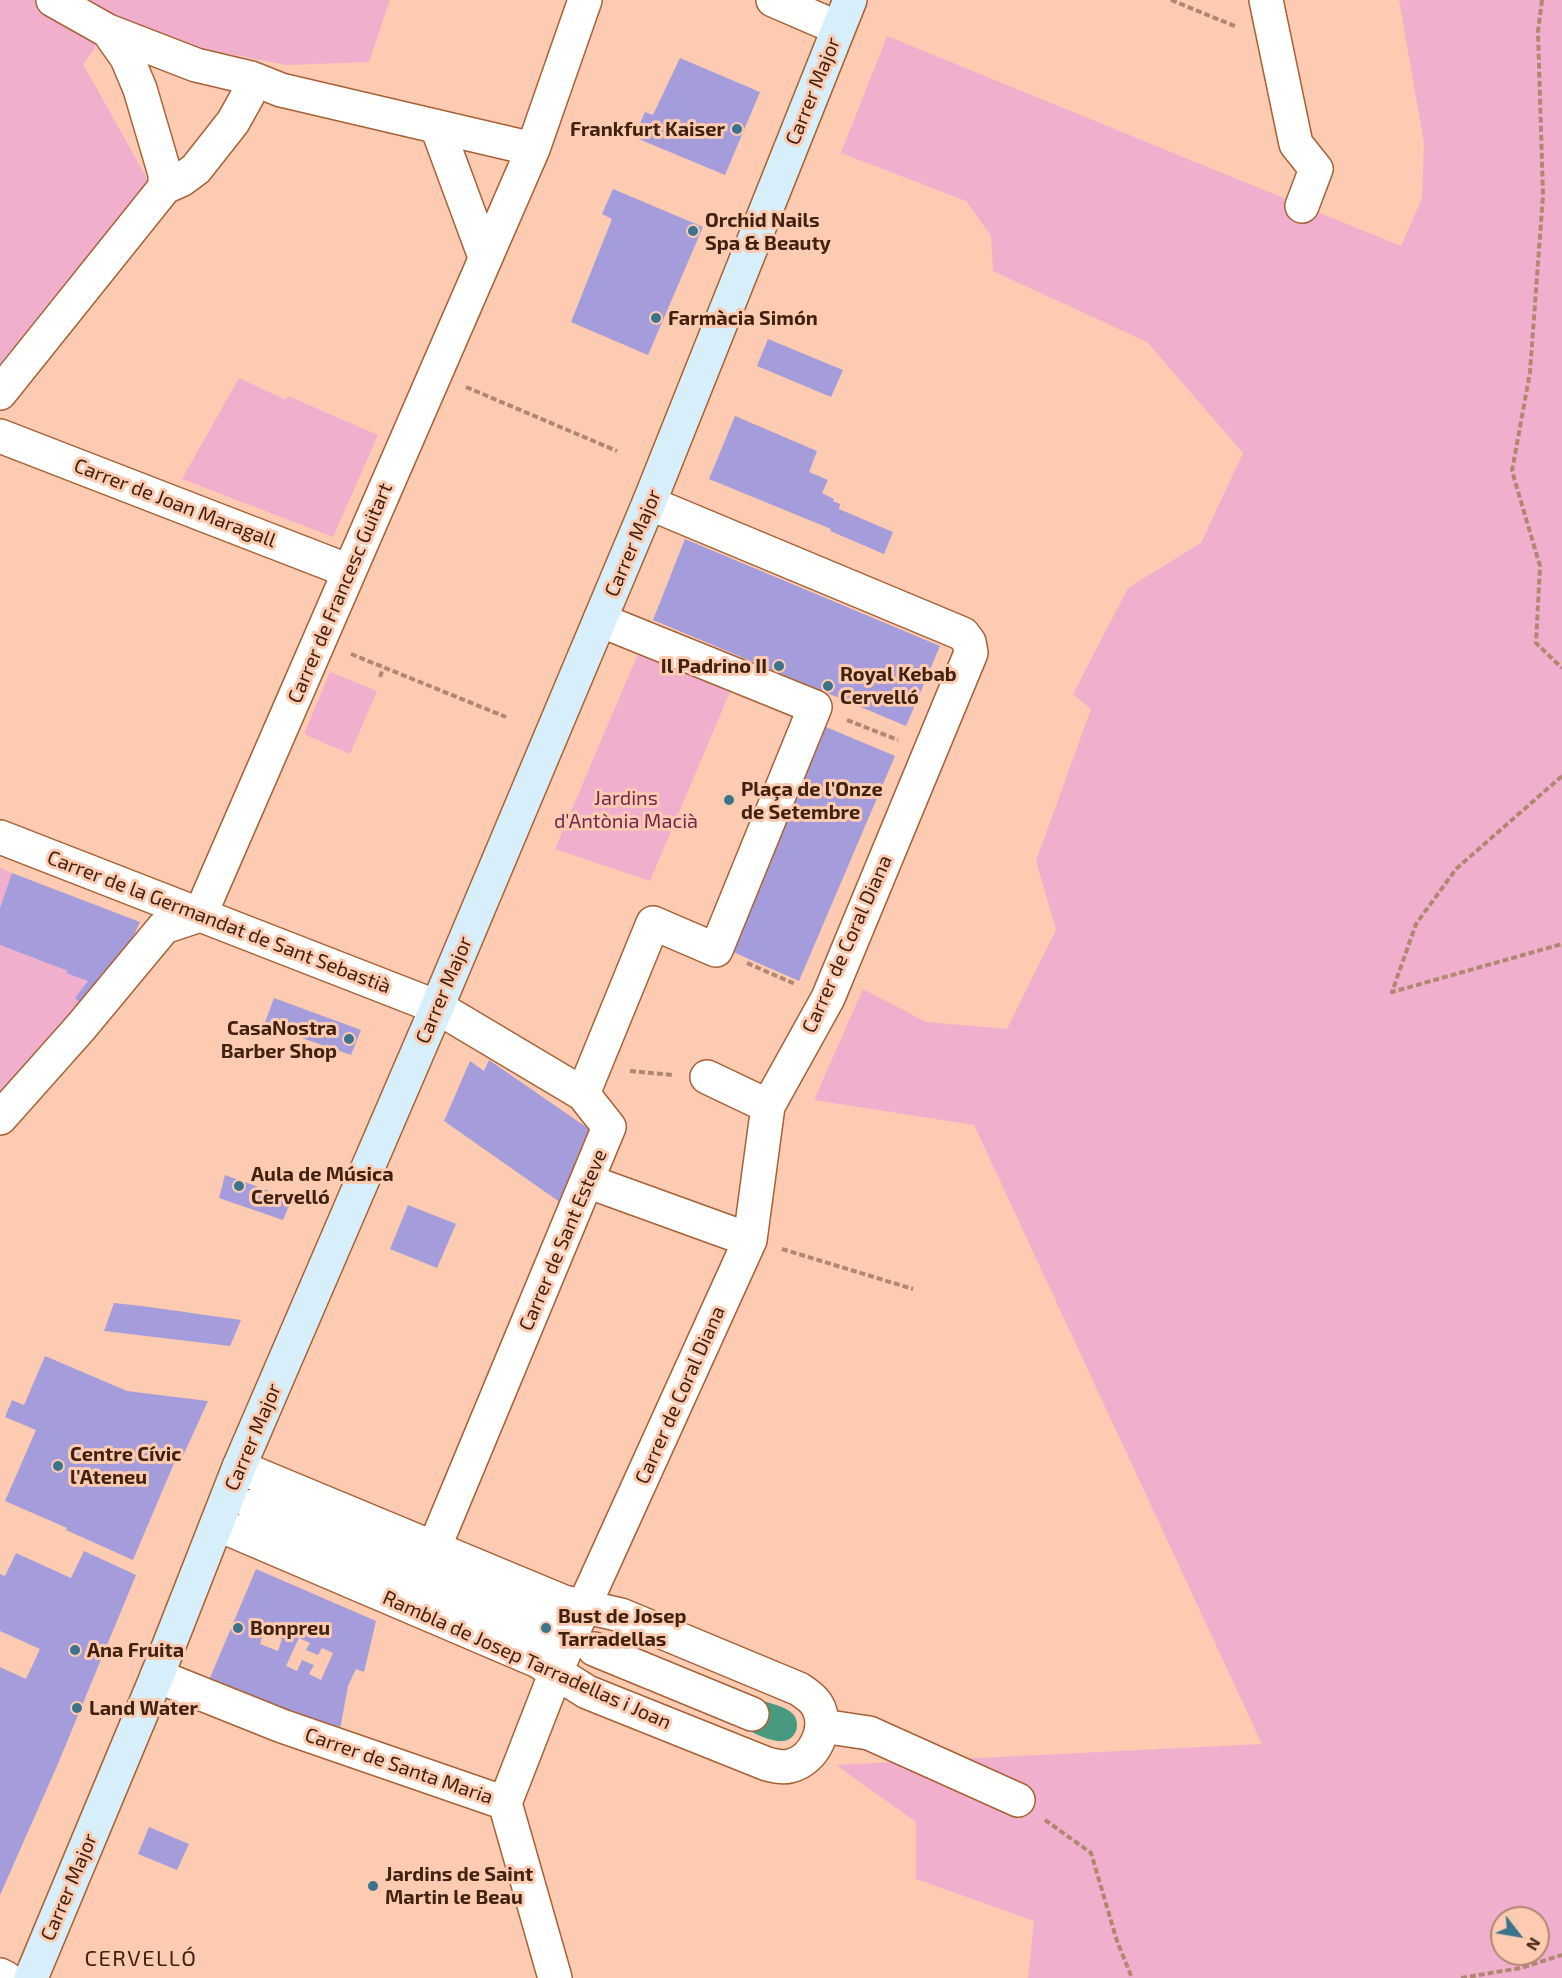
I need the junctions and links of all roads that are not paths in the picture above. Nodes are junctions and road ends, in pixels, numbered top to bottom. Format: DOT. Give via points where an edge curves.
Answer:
graph roads {
  1 [pos="53,0"];
  2 [pos="585,0"];
  3 [pos="773,0"];
  4 [pos="1266,0"];
  5 [pos="844,14"];
  6 [pos="108,31"];
  7 [pos="196,65"];
  8 [pos="251,78"];
  9 [pos="140,89"];
  10 [pos="437,127"];
  11 [pos="533,149"];
  12 [pos="165,187"];
  13 [pos="1302,206"];
  14 [pos="485,257"];
  15 [pos="0,393"];
  16 [pos="0,436"];
  17 [pos="649,503"];
  18 [pos="349,571"];
  19 [pos="600,620"];
  20 [pos="0,837"];
  21 [pos="201,915"];
  22 [pos="437,1007"];
  23 [pos="706,1077"];
  24 [pos="589,1082"];
  25 [pos="768,1106"];
  26 [pos="0,1118"];
  27 [pos="587,1181"];
  28 [pos="750,1240"];
  29 [pos="239,1467"];
  30 [pos="262,1510"];
  31 [pos="217,1524"];
  32 [pos="434,1548"];
  33 [pos="558,1634"];
  34 [pos="602,1652"];
  35 [pos="157,1676"];
  36 [pos="752,1714"];
  37 [pos="822,1726"];
  38 [pos="1018,1800"];
  39 [pos="505,1803"];
  40 [pos="0,1975"];
  41 [pos="6,1978"];
  42 [pos="31,1978"];
  43 [pos="555,1978"];
  1 -- 6 [label="street"];
  2 -- 11 [label="street, Carrer de Francesc Guitart"];
  3 -- 5 [label="street"];
  4 -- 13 [label="street" via="1296,144 1316,169"];
  5 -- 17 [label="street, Carrer Major"];
  6 -- 7 [label="street"];
  6 -- 9 [label="street" via="127,58"];
  7 -- 8 [label="street"];
  7 -- 9 [label="street" via="154,78"];
  8 -- 10 [label="street" via="281,90"];
  8 -- 12 [label="street" via="248,95 233,123 196,169"];
  9 -- 12 [label="street" via="165,174"];
  10 -- 11 [label="street"];
  10 -- 14 [label="street"];
  11 -- 14 [label="street, Carrer de Francesc Guitart"];
  12 -- 15 [label="street"];
  14 -- 18 [label="street, Carrer de Francesc Guitart"];
  16 -- 18 [label="street, Carrer de Joan Maragall"];
  17 -- 19 [label="street, Carrer Major"];
  17 -- 25 [label="street, Carrer de Coral Diana" via="963,634 969,642 971,653 828,998"];
  18 -- 21 [label="street, Carrer de Francesc Guitart"];
  19 -- 22 [label="street, Carrer Major"];
  19 -- 24 [label="street" via="815,707 716,950 653,923"];
  20 -- 21 [label="street, Carrer de la Germandat de Sant Sebastià"];
  21 -- 22 [label="street, Carrer de la Germandat de Sant Sebastià"];
  21 -- 26 [label="street" via="164,927"];
  22 -- 24 [label="street, Carrer de Sant Esteve"];
  22 -- 29 [label="street, Carrer Major"];
  23 -- 25 [label="street"];
  24 -- 27 [label="street, Carrer de Sant Esteve" via="609,1127"];
  25 -- 28 [label="street, Carrer de Coral Diana"];
  27 -- 28 [label="street"];
  27 -- 32 [label="street, Carrer de Sant Esteve"];
  28 -- 33 [label="street, Carrer de Coral Diana"];
  29 -- 31 [label="street, Carrer Major"];
  29 -- 32 [label="street, Rambla de Josep Tarradellas i Joan"];
  30 -- 33 [label="street, Rambla de Josep Tarradellas i Joan"];
  31 -- 33 [label="street, Rambla de Josep Tarradellas i Joan" via="538,1661"];
  31 -- 35 [label="street, Carrer Major"];
  32 -- 33 [label="street, Rambla de Josep Tarradellas i Joan" via="564,1602"];
  33 -- 37 [label="street, Rambla de Josep Tarradellas i Joan" via="621,1615 800,1689 817,1704"];
  33 -- 37 [label="street, Rambla de Josep Tarradellas i Joan" via="587,1692 767,1764 789,1767 801,1762 819,1741"];
  33 -- 39 [label="street, Carrer de Coral Diana"];
  34 -- 36 [label="street, Rambla de Josep Tarradellas i Joan"];
  35 -- 39 [label="street, Carrer de Santa Maria" via="282,1726"];
  35 -- 42 [label="street, Carrer Major"];
  37 -- 38 [label="street" via="869,1733"];
  39 -- 43 [label="street, Carrer de Santa Maria"];
  40 -- 41 [label="street"];
}
